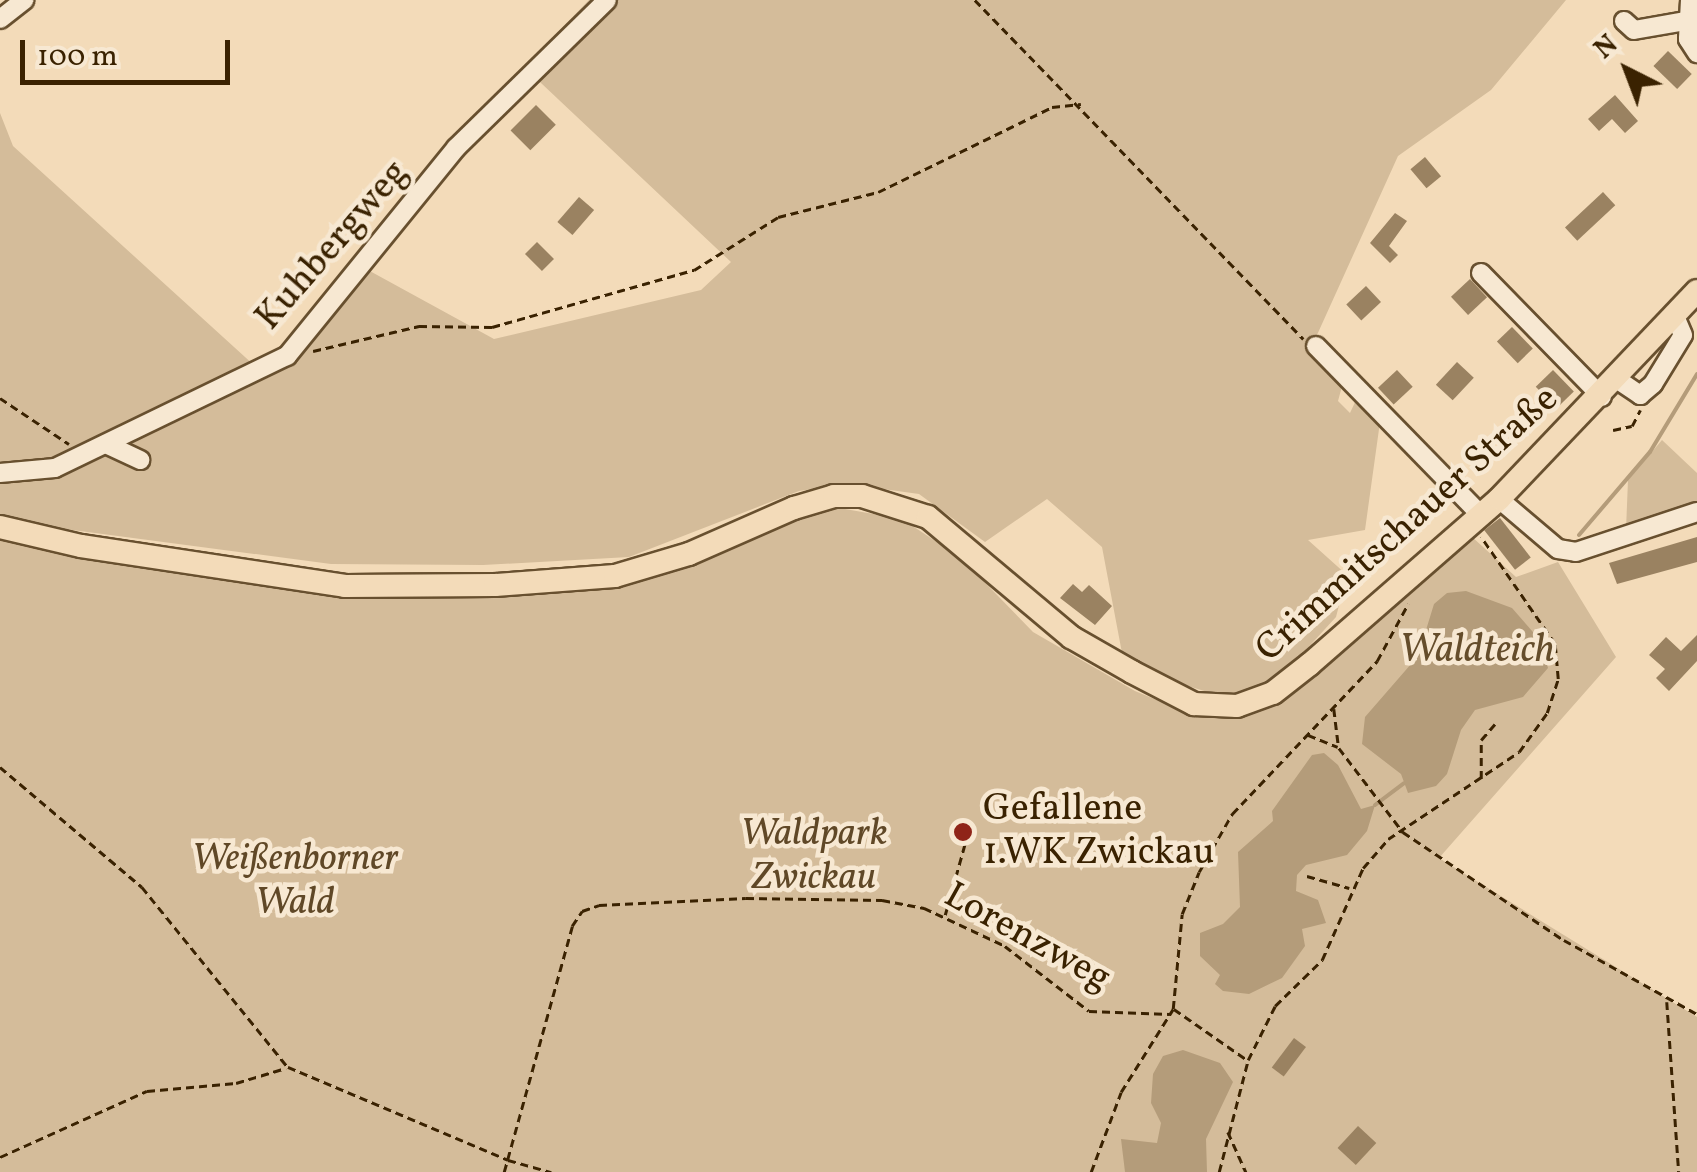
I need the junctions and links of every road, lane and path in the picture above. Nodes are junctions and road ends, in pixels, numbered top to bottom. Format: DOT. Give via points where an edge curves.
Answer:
graph roads {
  1 [pos="24,0"];
  2 [pos="607,0"];
  3 [pos="976,0"];
  4 [pos="1690,0"];
  5 [pos="0,19"];
  6 [pos="1624,21"];
  7 [pos="1686,21"];
  8 [pos="1697,53"];
  9 [pos="1080,104"];
  10 [pos="1481,273"];
  11 [pos="1689,306"];
  12 [pos="1313,347"];
  13 [pos="288,356"];
  14 [pos="1653,384"];
  15 [pos="1610,388"];
  16 [pos="0,398"];
  17 [pos="1612,430"];
  18 [pos="106,444"];
  19 [pos="81,455"];
  20 [pos="140,460"];
  21 [pos="0,473"];
  22 [pos="1499,499"];
  23 [pos="1697,512"];
  24 [pos="1476,520"];
  25 [pos="0,527"];
  26 [pos="1414,593"];
  27 [pos="1334,708"];
  28 [pos="1495,724"];
  29 [pos="1307,734"];
  30 [pos="1339,748"];
  31 [pos="0,767"];
  32 [pos="1481,780"];
  33 [pos="1402,832"];
  34 [pos="968,836"];
  35 [pos="1306,876"];
  36 [pos="1350,888"];
  37 [pos="944,916"];
  38 [pos="1667,1001"];
  39 [pos="1173,1009"];
  40 [pos="1170,1014"];
  41 [pos="1697,1014"];
  42 [pos="1248,1060"];
  43 [pos="288,1067"];
  44 [pos="1228,1126"];
  45 [pos="0,1158"];
  46 [pos="508,1160"];
  47 [pos="504,1172"];
  48 [pos="551,1172"];
  49 [pos="1092,1172"];
  50 [pos="1220,1172"];
  51 [pos="1246,1172"];
  52 [pos="1679,1172"];
  1 -- 5 [label="street"];
  2 -- 13 [label="street, Kuhbergweg" via="456,148"];
  3 -- 9 [label="path"];
  4 -- 7 [label="street"];
  6 -- 7 [label="street" via="1634,30"];
  7 -- 8 [label="street"];
  9 -- 12 [label="path" via="1195,222 1217,256 1288,316"];
  9 -- 13 [label="path" via="1052,108 878,192 778,217 704,257 694,270 492,327 418,326"];
  10 -- 15 [label="street"];
  11 -- 14 [label="street" via="1683,335"];
  11 -- 15 [label="main road, Crimmitschauer Straße"];
  12 -- 24 [label="street"];
  13 -- 18 [label="street, Kuhbergweg"];
  14 -- 15 [label="street" via="1640,395"];
  14 -- 17 [label="path" via="1632,426"];
  15 -- 22 [label="main road, Crimmitschauer Straße"];
  16 -- 19 [label="path"];
  18 -- 19 [label="street, Kuhbergweg"];
  18 -- 20 [label="street"];
  19 -- 21 [label="street, Kuhbergweg" via="55,468"];
  22 -- 23 [label="street" via="1558,549 1576,552"];
  22 -- 24 [label="main road, Crimmitschauer Straße"];
  24 -- 25 [label="main road, Crimmitschauer Straße" via="1274,694 1237,706 1194,704 1071,638 928,517 862,496 794,508 690,554 615,576 495,585 345,586 81,546"];
  24 -- 32 [label="path" via="1548,632 1558,680 1547,713 1519,752"];
  26 -- 27 [label="path" via="1377,662"];
  27 -- 29 [label="path"];
  27 -- 30 [label="path"];
  28 -- 32 [label="path" via="1481,740"];
  29 -- 30 [label="path"];
  29 -- 39 [label="path" via="1232,814 1198,872 1182,914"];
  30 -- 33 [label="path"];
  31 -- 43 [label="path" via="142,887"];
  32 -- 33 [label="path"];
  33 -- 36 [label="path" via="1388,839"];
  33 -- 38 [label="path"];
  34 -- 37 [label="path"];
  35 -- 36 [label="path"];
  36 -- 42 [label="path" via="1322,960 1275,1006"];
  37 -- 40 [label="path, Lorenzweg" via="1005,946 1089,1011"];
  37 -- 46 [label="path, Lorenzweg" via="882,900 746,898 582,912 562,959"];
  38 -- 41 [label="path"];
  38 -- 52 [label="path"];
  39 -- 40 [label="path"];
  39 -- 42 [label="path"];
  40 -- 49 [label="path" via="1122,1092"];
  42 -- 44 [label="path"];
  43 -- 45 [label="path" via="236,1083 147,1091"];
  43 -- 46 [label="path"];
  44 -- 50 [label="path"];
  44 -- 51 [label="path" via="1231,1150"];
  46 -- 47 [label="path"];
  46 -- 48 [label="path"];
}
